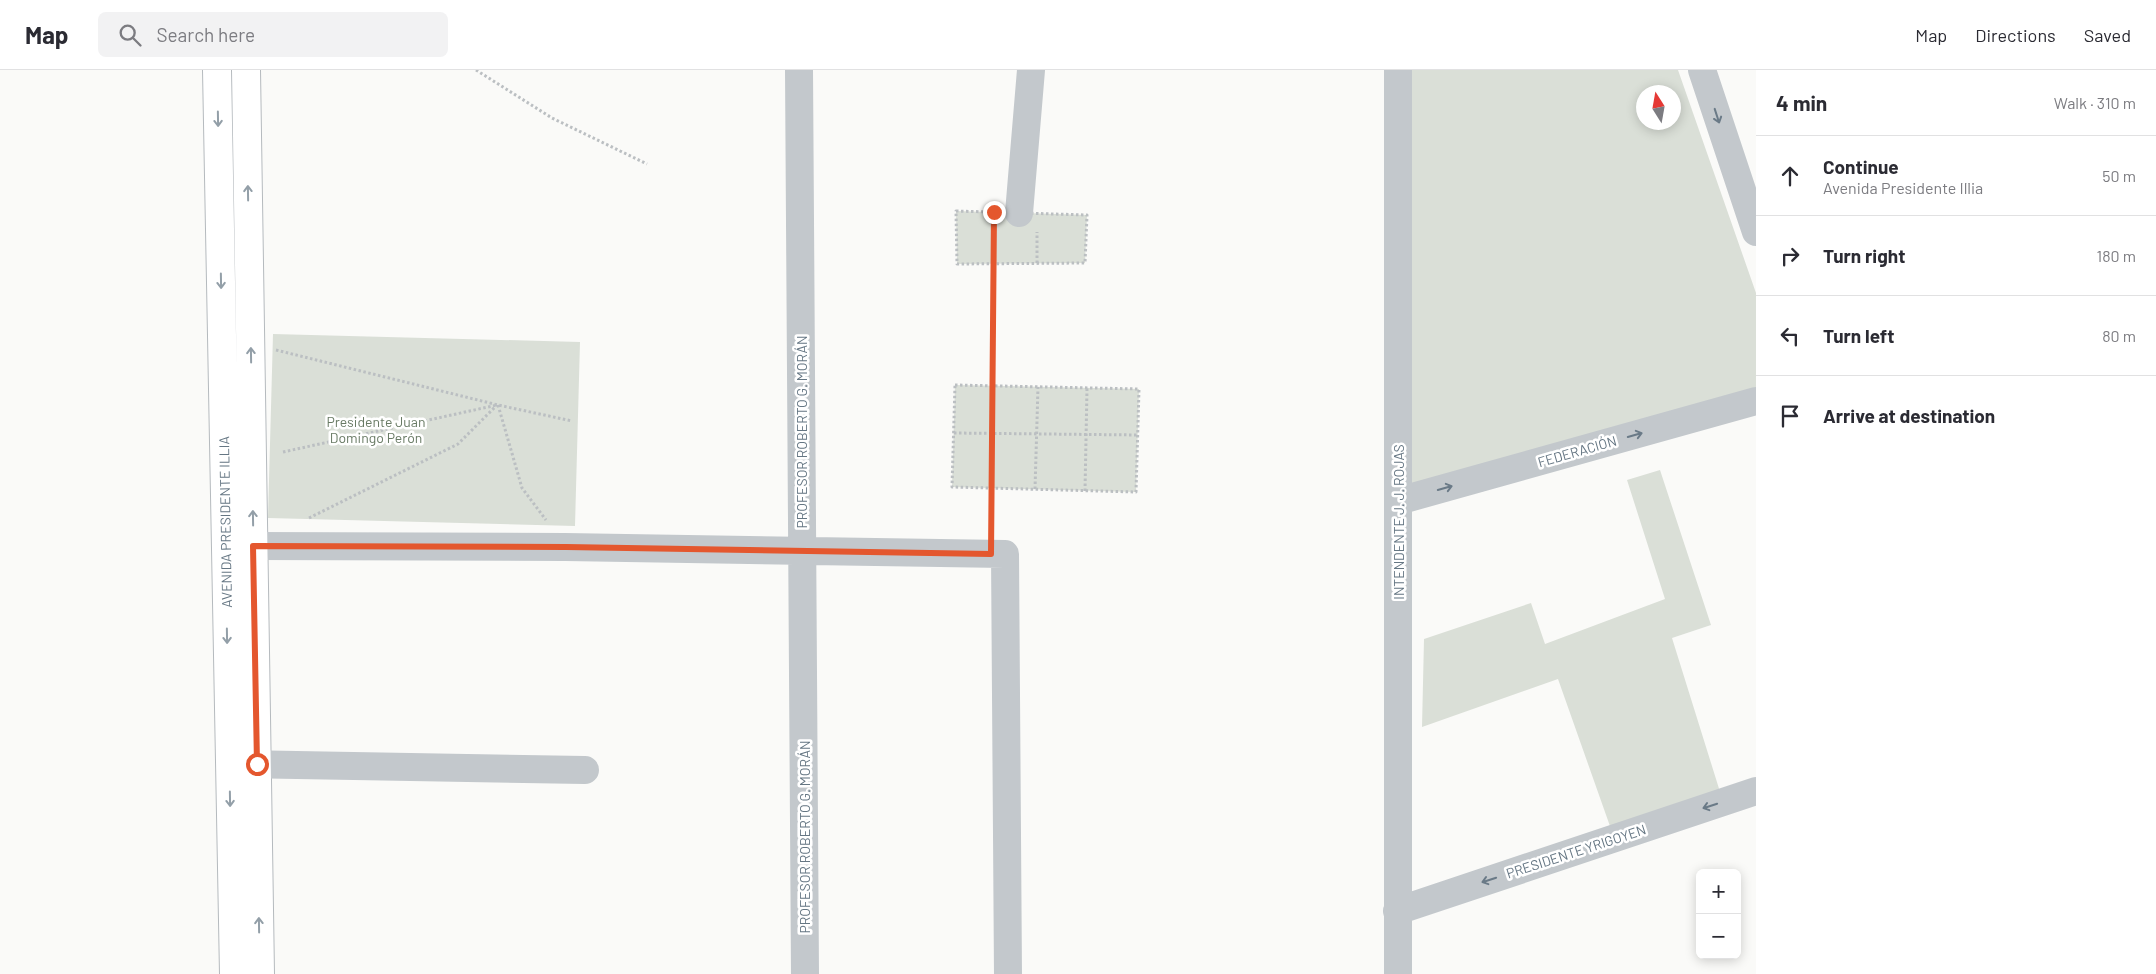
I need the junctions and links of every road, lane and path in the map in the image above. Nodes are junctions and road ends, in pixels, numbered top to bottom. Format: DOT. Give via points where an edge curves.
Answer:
graph roads {
  1 [pos="218,70"];
  2 [pos="246,70"];
  3 [pos="476,70"];
  4 [pos="799,70"];
  5 [pos="1031,70"];
  6 [pos="1398,70"];
  7 [pos="1702,70"];
  8 [pos="647,164"];
  9 [pos="1031,217"];
  10 [pos="1756,232"];
  11 [pos="993,263"];
  12 [pos="1037,263"];
  13 [pos="250,343"];
  14 [pos="992,386"];
  15 [pos="1038,387"];
  16 [pos="1087,388"];
  17 [pos="1756,401"];
  18 [pos="498,405"];
  19 [pos="572,421"];
  20 [pos="954,433"];
  21 [pos="992,433"];
  22 [pos="1037,434"];
  23 [pos="1086,434"];
  24 [pos="1138,435"];
  25 [pos="283,452"];
  26 [pos="992,488"];
  27 [pos="1035,489"];
  28 [pos="1085,491"];
  29 [pos="1398,501"];
  30 [pos="307,520"];
  31 [pos="225,546"];
  32 [pos="253,546"];
  33 [pos="566,547"];
  34 [pos="802,550"];
  35 [pos="991,554"];
  36 [pos="230,764"];
  37 [pos="257,764"];
  38 [pos="585,770"];
  39 [pos="1756,791"];
  40 [pos="1397,911"];
  41 [pos="234,974"];
  42 [pos="260,974"];
  43 [pos="805,974"];
  44 [pos="1008,974"];
  45 [pos="1398,974"];
  1 -- 31 [label="main road, AVENIDA PRESIDENTE ILLIA, one-way"];
  13 -- 2 [label="main road, AVENIDA PRESIDENTE ILLIA, one-way"];
  3 -- 8 [label="path" via="552,118"];
  4 -- 34 [label="street, PROFESOR ROBERTO G. MORÁN"];
  5 -- 9 [label="street"];
  6 -- 29 [label="street, INTENDENTE J. J. ROJAS"];
  7 -- 10 [label="street, one-way"];
  9 -- 12 [label="path"];
  9 -- 12 [label="path" via="1087,215 1085,263"];
  11 -- 11 [label="path" via="994,212 956,211 957,264"];
  11 -- 12 [label="path"];
  11 -- 14 [label="path"];
  13 -- 18 [label="path"];
  32 -- 13 [label="main road, AVENIDA PRESIDENTE ILLIA, one-way"];
  14 -- 15 [label="path"];
  14 -- 20 [label="path" via="955,385"];
  14 -- 21 [label="path"];
  15 -- 16 [label="path"];
  15 -- 22 [label="path"];
  16 -- 23 [label="path"];
  16 -- 24 [label="path" via="1139,389"];
  29 -- 17 [label="street, FEDERACIÓN, one-way"];
  18 -- 19 [label="path"];
  18 -- 25 [label="path"];
  18 -- 30 [label="path" via="458,444"];
  18 -- 33 [label="path" via="522,488"];
  20 -- 21 [label="path"];
  20 -- 26 [label="path" via="952,487"];
  21 -- 22 [label="path"];
  21 -- 26 [label="path"];
  22 -- 23 [label="path"];
  22 -- 27 [label="path"];
  23 -- 24 [label="path"];
  23 -- 28 [label="path"];
  24 -- 28 [label="path" via="1136,492"];
  26 -- 27 [label="path"];
  26 -- 35 [label="path"];
  27 -- 28 [label="path"];
  29 -- 40 [label="street, INTENDENTE J. J. ROJAS"];
  31 -- 32 [label="street"];
  31 -- 36 [label="main road, AVENIDA PRESIDENTE ILLIA, one-way"];
  32 -- 33 [label="street"];
  32 -- 37 [label="main road, AVENIDA PRESIDENTE ILLIA"];
  33 -- 34 [label="street"];
  34 -- 35 [label="street"];
  34 -- 43 [label="street, PROFESOR ROBERTO G. MORÁN"];
  35 -- 44 [label="street" via="1005,554"];
  36 -- 37 [label="street"];
  36 -- 41 [label="main road, AVENIDA PRESIDENTE ILLIA, one-way"];
  37 -- 38 [label="street"];
  42 -- 37 [label="main road, AVENIDA PRESIDENTE ILLIA, one-way"];
  39 -- 40 [label="street, PRESIDENTE YRIGOYEN, one-way"];
  40 -- 45 [label="street, INTENDENTE J. J. ROJAS"];
}
